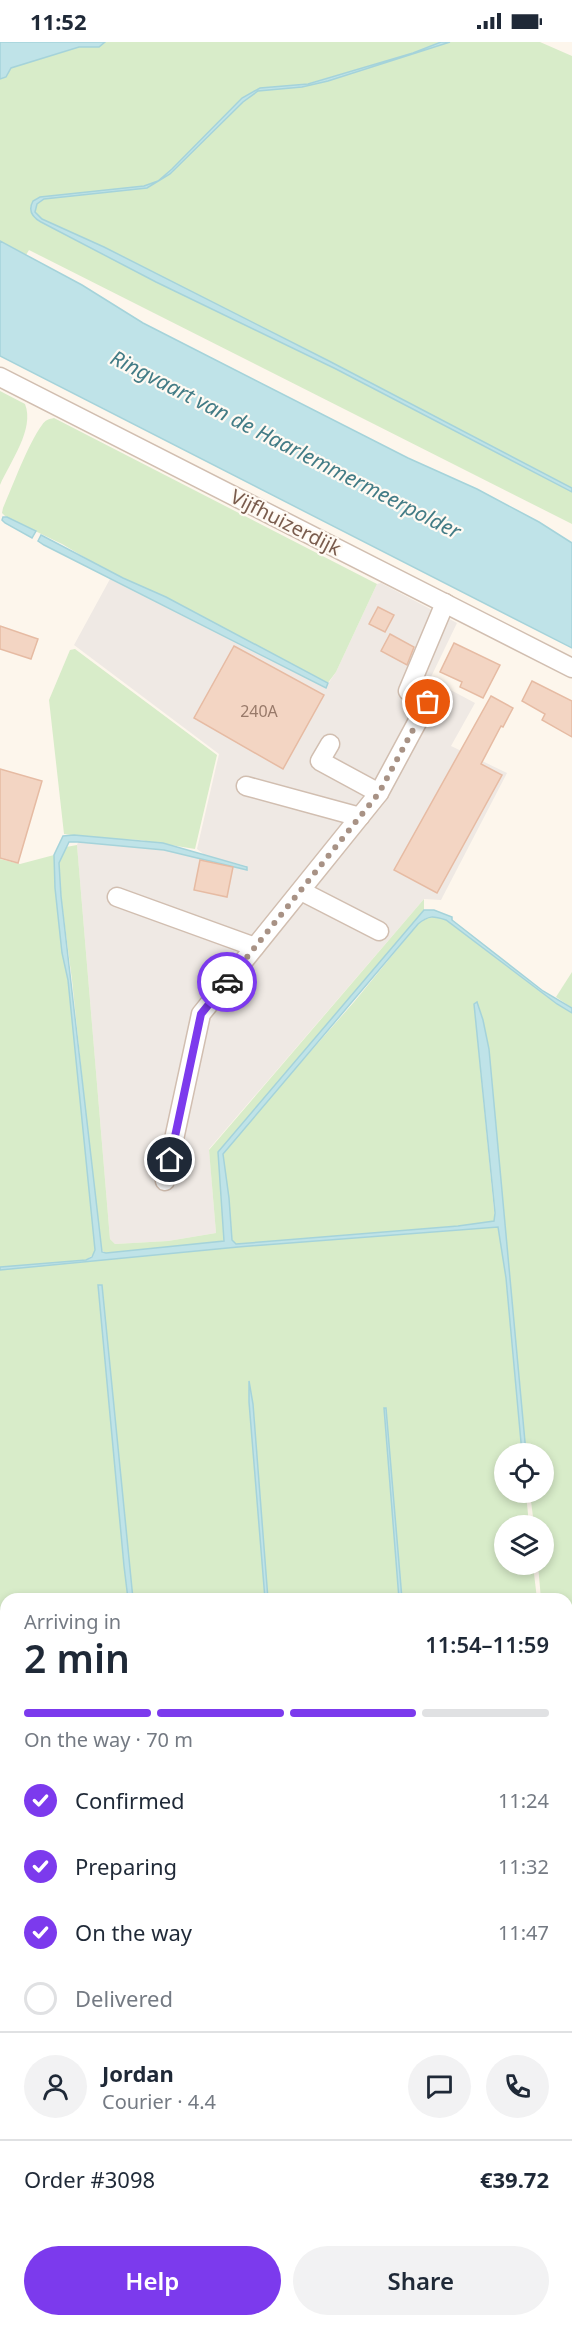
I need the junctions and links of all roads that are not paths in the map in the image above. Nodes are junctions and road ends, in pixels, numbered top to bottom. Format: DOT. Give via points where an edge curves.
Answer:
graph roads {
  1 [pos="0,377"];
  2 [pos="445,603"];
  3 [pos="572,668"];
  4 [pos="330,744"];
  5 [pos="246,786"];
  6 [pos="379,793"];
  7 [pos="360,817"];
  8 [pos="301,891"];
  9 [pos="117,897"];
  10 [pos="379,931"];
  11 [pos="255,947"];
  12 [pos="165,1181"];
  1 -- 2 [label="street, Vijfhuizerdijk"];
  2 -- 3 [label="street, Vijfhuizerdijk"];
  2 -- 6 [label="street" via="408,691 428,702"];
  4 -- 6 [label="street" via="320,761"];
  5 -- 7 [label="street"];
  6 -- 7 [label="street"];
  7 -- 8 [label="street"];
  8 -- 10 [label="street"];
  8 -- 11 [label="street"];
  9 -- 11 [label="street"];
  11 -- 12 [label="street" via="201,1014"];
}
